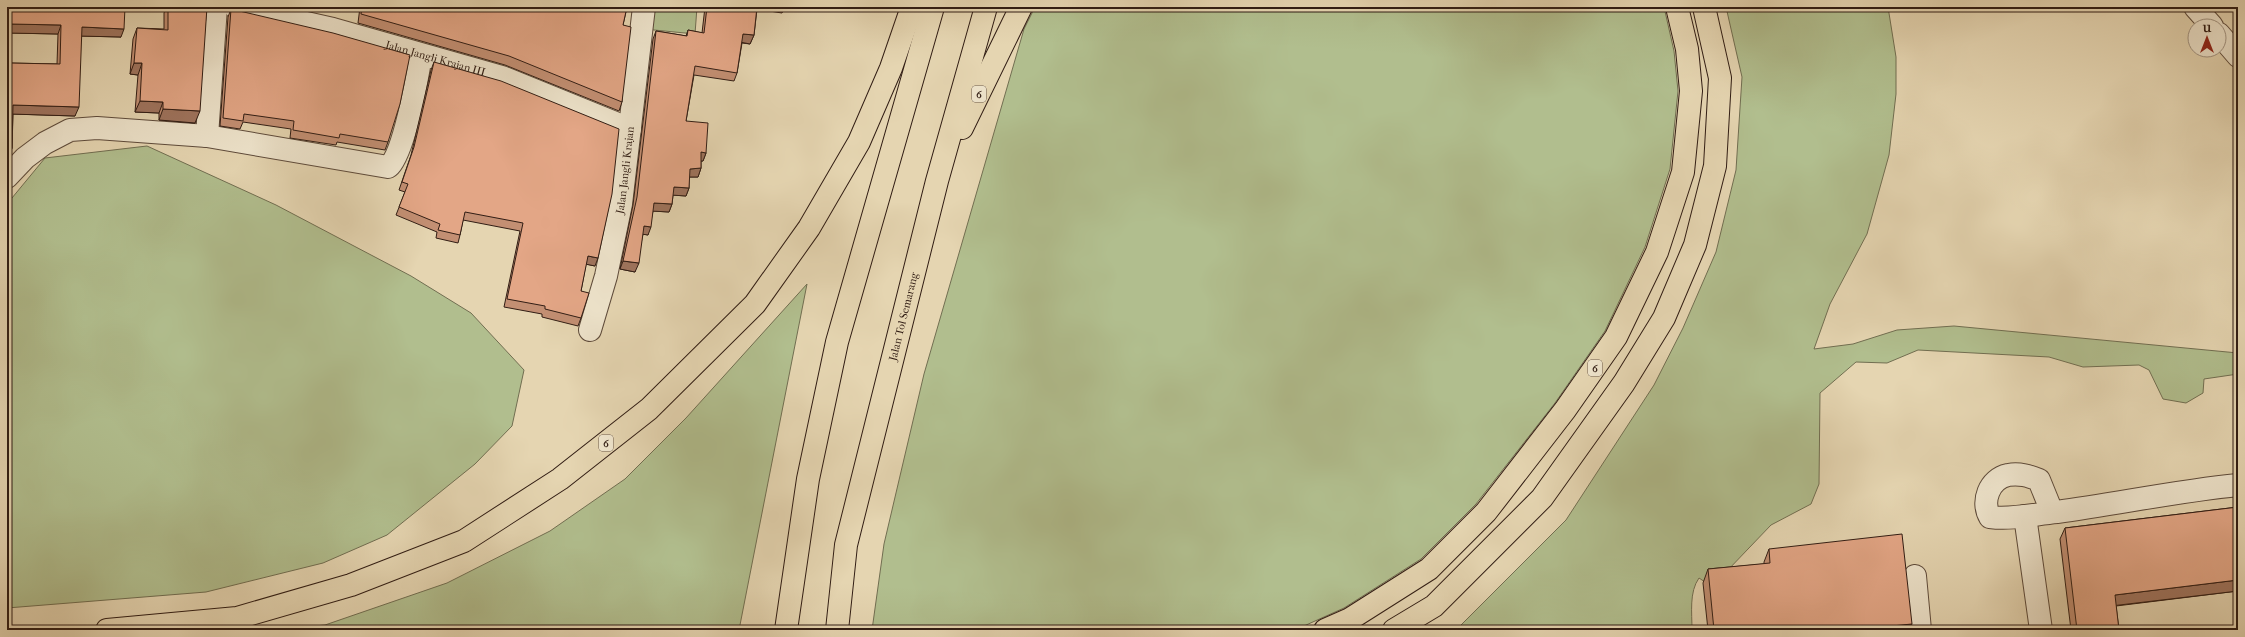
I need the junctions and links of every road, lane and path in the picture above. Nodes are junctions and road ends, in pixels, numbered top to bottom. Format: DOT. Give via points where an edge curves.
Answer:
graph roads {
  1 [pos="216,7"];
  2 [pos="235,7"];
  3 [pos="644,7"];
  4 [pos="912,7"];
  5 [pos="933,7"];
  6 [pos="986,7"];
  7 [pos="1021,7"];
  8 [pos="1677,7"];
  9 [pos="1704,7"];
  10 [pos="2195,7"];
  11 [pos="2205,18"];
  12 [pos="2227,43"];
  13 [pos="421,55"];
  14 [pos="2238,56"];
  15 [pos="630,129"];
  16 [pos="207,136"];
  17 [pos="7,177"];
  18 [pos="937,181"];
  19 [pos="590,330"];
  20 [pos="2238,485"];
  21 [pos="2052,512"];
  22 [pos="2025,516"];
  23 [pos="1915,576"];
  24 [pos="108,630"];
  25 [pos="786,630"];
  26 [pos="837,630"];
  27 [pos="1325,630"];
  28 [pos="1394,630"];
  29 [pos="1920,630"];
  30 [pos="2042,630"];
  1 -- 16 [label="street"];
  2 -- 13 [label="street, Jalan Jangli Krajan III" via="333,29"];
  3 -- 15 [label="street, Jalan Jangli Krajan"];
  4 -- 24 [label="highway, 6" via="891,68 859,142 809,228 755,304 650,409 560,479 464,541 351,586 237,618"];
  5 -- 25 [label="highway" via="837,342 808,479"];
  6 -- 18 [label="highway, Jalan Tol Semarang / 6"];
  7 -- 18 [label="highway, 6"];
  8 -- 27 [label="highway, 6" via="1687,49 1691,92 1683,172 1657,252 1616,337 1565,410 1486,512 1429,569 1350,619"];
  9 -- 28 [label="highway" via="1720,78 1715,166 1695,245 1664,318 1624,383 1542,498 1434,606"];
  10 -- 11 [label="street"];
  12 -- 14 [label="street"];
  13 -- 15 [label="street, Jalan Jangli Krajan III" via="502,77"];
  13 -- 16 [label="street" via="405,131 392,165 388,167"];
  15 -- 19 [label="street, Jalan Jangli Krajan" via="614,241"];
  16 -- 17 [label="street" via="97,128 70,130 45,143 25,158"];
  18 -- 26 [label="highway, Jalan Tol Semarang / 6" via="846,545"];
  20 -- 21 [label="street"];
  21 -- 22 [label="street"];
  21 -- 22 [label="street" via="2039,480 2025,474 2007,475 1992,486 1985,500 1986,510 1990,517"];
  22 -- 30 [label="street"];
  23 -- 29 [label="street"];
}
